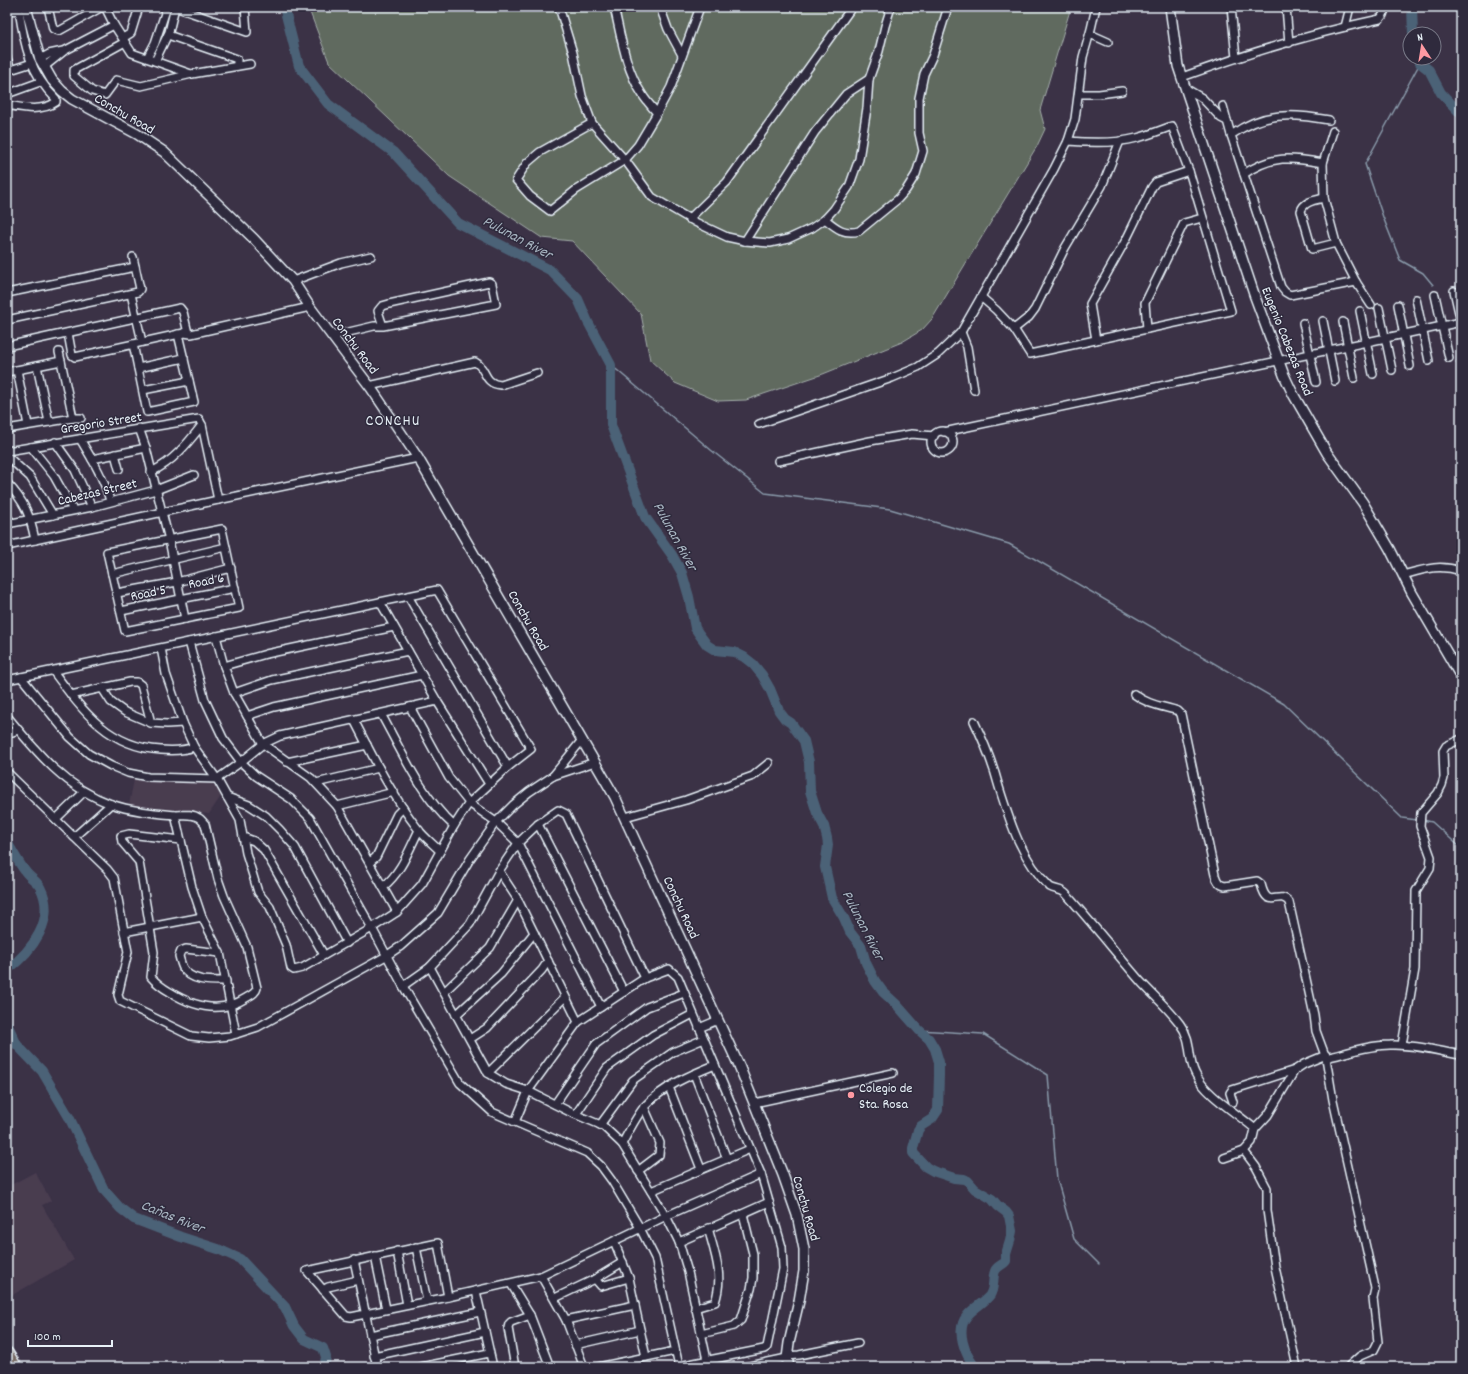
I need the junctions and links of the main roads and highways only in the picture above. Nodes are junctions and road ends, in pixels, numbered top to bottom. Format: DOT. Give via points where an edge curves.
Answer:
graph roads {
  1 [pos="26,7"];
  2 [pos="1170,7"];
  3 [pos="1461,677"];
  4 [pos="7,1353"];
  5 [pos="787,1360"];
  6 [pos="16,1367"];
  1 -- 5 [label="main road, Conchu Road" via="39,63 62,91 164,152 254,239 293,281 418,458 615,797 740,1068 786,1182 804,1249 804,1271"];
  2 -- 3 [label="main road, Eugenio Cabezas Road" via="1178,66 1255,297 1279,360 1296,399 1327,453 1363,503"];
  4 -- 6 [label="main road"];
}
